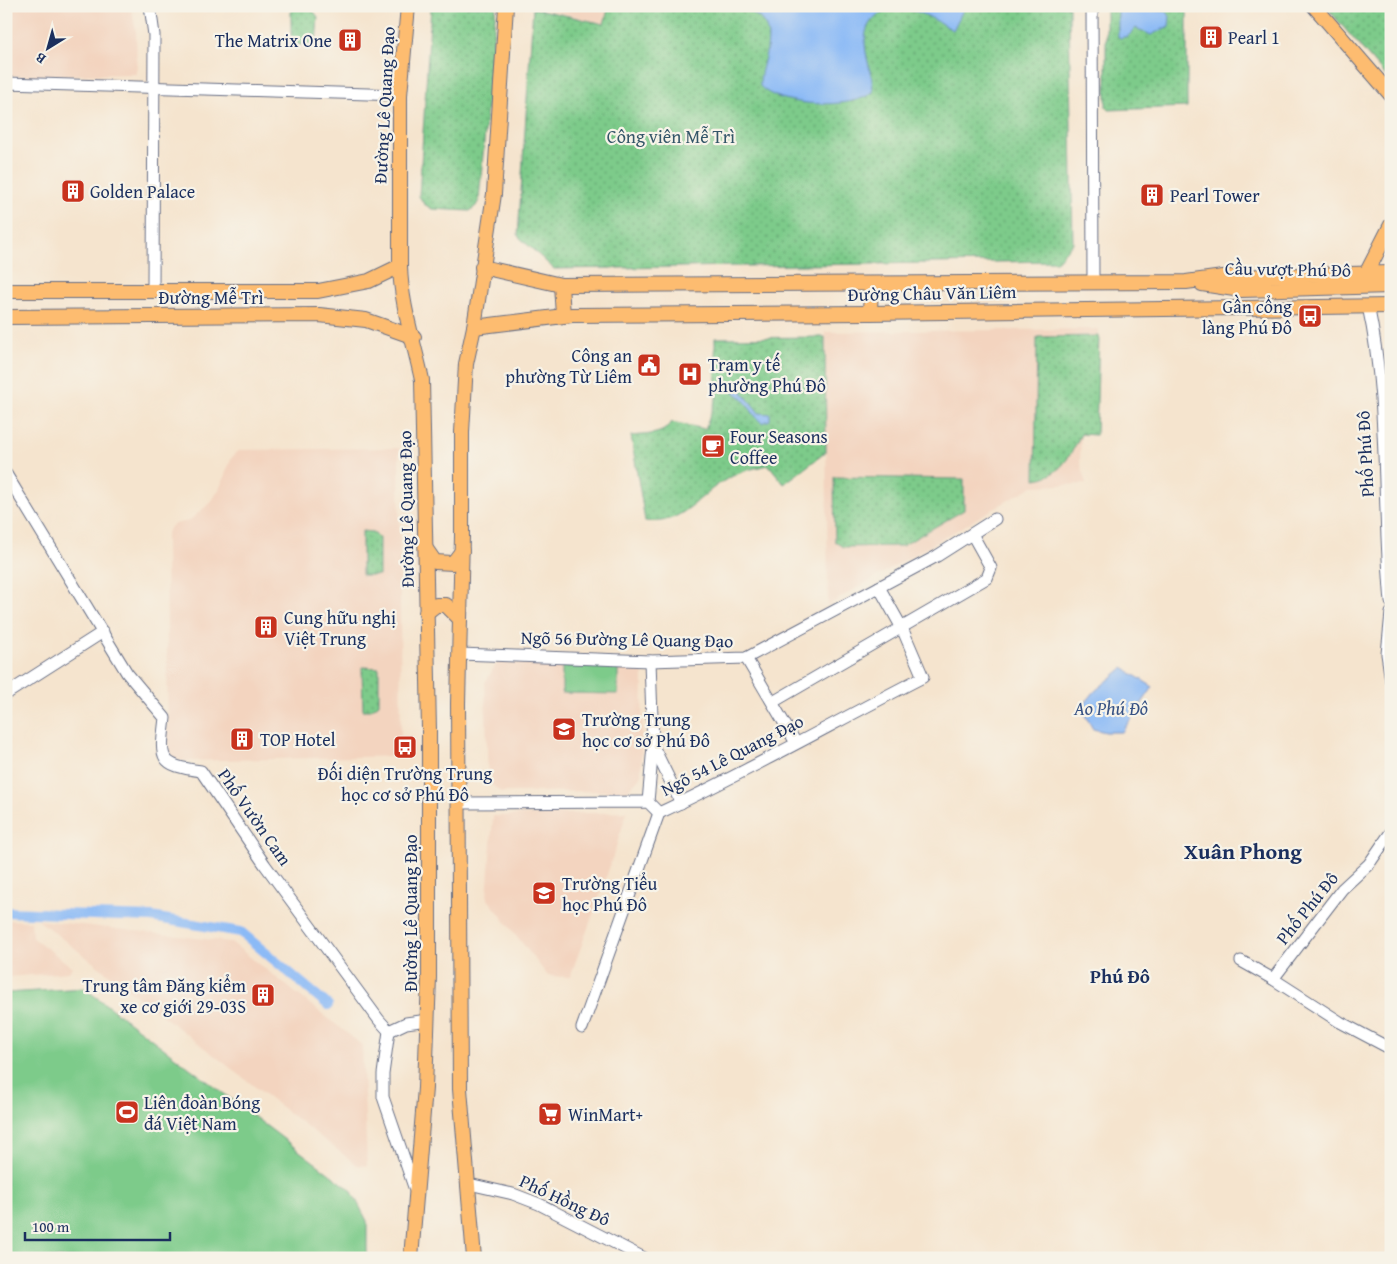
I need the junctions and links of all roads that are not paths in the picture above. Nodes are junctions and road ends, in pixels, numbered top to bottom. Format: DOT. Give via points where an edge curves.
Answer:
graph roads {
  1 [pos="150,6"];
  2 [pos="408,6"];
  3 [pos="506,6"];
  4 [pos="1092,6"];
  5 [pos="1314,6"];
  6 [pos="6,83"];
  7 [pos="152,88"];
  8 [pos="400,95"];
  9 [pos="1391,95"];
  10 [pos="1391,226"];
  11 [pos="400,266"];
  12 [pos="482,267"];
  13 [pos="1391,273"];
  14 [pos="1366,274"];
  15 [pos="1186,282"];
  16 [pos="1093,283"];
  17 [pos="871,284"];
  18 [pos="561,285"];
  19 [pos="1391,286"];
  20 [pos="6,291"];
  21 [pos="318,291"];
  22 [pos="153,292"];
  23 [pos="1368,306"];
  24 [pos="1388,307"];
  25 [pos="870,313"];
  26 [pos="319,315"];
  27 [pos="563,315"];
  28 [pos="6,317"];
  29 [pos="474,328"];
  30 [pos="414,337"];
  31 [pos="6,474"];
  32 [pos="995,519"];
  33 [pos="972,534"];
  34 [pos="426,549"];
  35 [pos="462,551"];
  36 [pos="879,588"];
  37 [pos="1391,602"];
  38 [pos="426,613"];
  39 [pos="1391,613"];
  40 [pos="459,618"];
  41 [pos="902,628"];
  42 [pos="103,632"];
  43 [pos="459,654"];
  44 [pos="746,658"];
  45 [pos="650,661"];
  46 [pos="1391,681"];
  47 [pos="6,694"];
  48 [pos="773,702"];
  49 [pos="796,742"];
  50 [pos="652,746"];
  51 [pos="648,802"];
  52 [pos="681,803"];
  53 [pos="460,804"];
  54 [pos="659,813"];
  55 [pos="1391,832"];
  56 [pos="1241,961"];
  57 [pos="1273,979"];
  58 [pos="428,1020"];
  59 [pos="582,1028"];
  60 [pos="389,1031"];
  61 [pos="1391,1049"];
  62 [pos="468,1184"];
  63 [pos="416,1193"];
  64 [pos="412,1258"];
  65 [pos="474,1258"];
  66 [pos="644,1258"];
  1 -- 7 [label="street" via="154,35"];
  2 -- 8 [label="main road, Đường Lê Quang Đạo"];
  3 -- 12 [label="main road" via="494,194"];
  4 -- 16 [label="street"];
  5 -- 9 [label="main road"];
  6 -- 7 [label="street"];
  7 -- 8 [label="street"];
  7 -- 22 [label="street"];
  8 -- 11 [label="main road, Đường Lê Quang Đạo"];
  10 -- 14 [label="main road"];
  11 -- 21 [label="main road, Đường Mễ Trì" via="369,281"];
  11 -- 30 [label="main road, Đường Lê Quang Đạo" via="401,292"];
  12 -- 18 [label="main road, Đường Châu Văn Liêm"];
  12 -- 29 [label="main road"];
  13 -- 14 [label="main road, Đường Châu Văn Liêm"];
  14 -- 15 [label="main road, Đường Châu Văn Liêm" via="1222,277"];
  15 -- 16 [label="main road, Đường Châu Văn Liêm"];
  15 -- 19 [label="main road, Cầu vượt Phú Đô" via="1241,290"];
  16 -- 17 [label="main road, Đường Châu Văn Liêm"];
  17 -- 18 [label="main road, Đường Châu Văn Liêm"];
  17 -- 25 [label="main road"];
  18 -- 27 [label="main road"];
  20 -- 22 [label="main road, Đường Mễ Trì"];
  21 -- 22 [label="main road, Đường Mễ Trì"];
  21 -- 26 [label="main road"];
  23 -- 24 [label="main road, Đường Châu Văn Liêm"];
  23 -- 25 [label="main road, Đường Châu Văn Liêm"];
  23 -- 37 [label="street, Phố Phú Đô" via="1381,408"];
  25 -- 27 [label="main road, Đường Châu Văn Liêm"];
  26 -- 28 [label="main road, Đường Mễ Trì"];
  26 -- 30 [label="main road, Đường Mễ Trì" via="366,320"];
  27 -- 29 [label="main road, Đường Châu Văn Liêm"];
  29 -- 35 [label="main road" via="466,364 462,432"];
  30 -- 34 [label="main road, Đường Lê Quang Đạo" via="422,380"];
  31 -- 42 [label="street, Phố Vườn Cam"];
  32 -- 33 [label="street, Ngõ 56 Đường Lê Quang Đạo"];
  33 -- 36 [label="street, Ngõ 56 Đường Lê Quang Đạo"];
  33 -- 41 [label="street" via="991,568 986,578"];
  34 -- 35 [label="main road" via="435,562 444,564 453,562"];
  34 -- 38 [label="main road, Đường Lê Quang Đạo"];
  35 -- 40 [label="main road"];
  36 -- 41 [label="street"];
  36 -- 44 [label="street, Ngõ 56 Đường Lê Quang Đạo"];
  38 -- 40 [label="main road" via="436,605 446,605"];
  38 -- 58 [label="main road, Đường Lê Quang Đạo"];
  39 -- 46 [label="street" via="1387,654"];
  40 -- 43 [label="main road"];
  41 -- 48 [label="street"];
  41 -- 49 [label="street, Ngõ 54 Lê Quang Đạo" via="923,677"];
  42 -- 47 [label="street"];
  42 -- 60 [label="street, Phố Vườn Cam" via="132,679 165,718 162,750 167,761 174,767 201,771 265,865"];
  43 -- 45 [label="street, Ngõ 56 Đường Lê Quang Đạo"];
  43 -- 53 [label="main road"];
  44 -- 45 [label="street, Ngõ 56 Đường Lê Quang Đạo"];
  44 -- 48 [label="street"];
  45 -- 50 [label="street"];
  48 -- 49 [label="street"];
  49 -- 52 [label="street, Ngõ 54 Lê Quang Đạo"];
  50 -- 51 [label="street"];
  50 -- 52 [label="street"];
  51 -- 53 [label="street, Ngõ 54 Lê Quang Đạo"];
  51 -- 54 [label="street, Ngõ 54 Lê Quang Đạo"];
  52 -- 54 [label="street, Ngõ 54 Lê Quang Đạo"];
  53 -- 62 [label="main road" via="460,1089"];
  54 -- 59 [label="street"];
  55 -- 57 [label="street, Phố Phú Đô" via="1369,864 1342,889"];
  56 -- 57 [label="street"];
  57 -- 61 [label="street" via="1326,1014"];
  58 -- 60 [label="street" via="406,1023"];
  58 -- 63 [label="main road, Đường Lê Quang Đạo"];
  60 -- 63 [label="street" via="382,1097"];
  62 -- 65 [label="main road"];
  62 -- 66 [label="street, Phố Hồng Đô" via="539,1204"];
  63 -- 64 [label="main road, Đường Lê Quang Đạo"];
}
